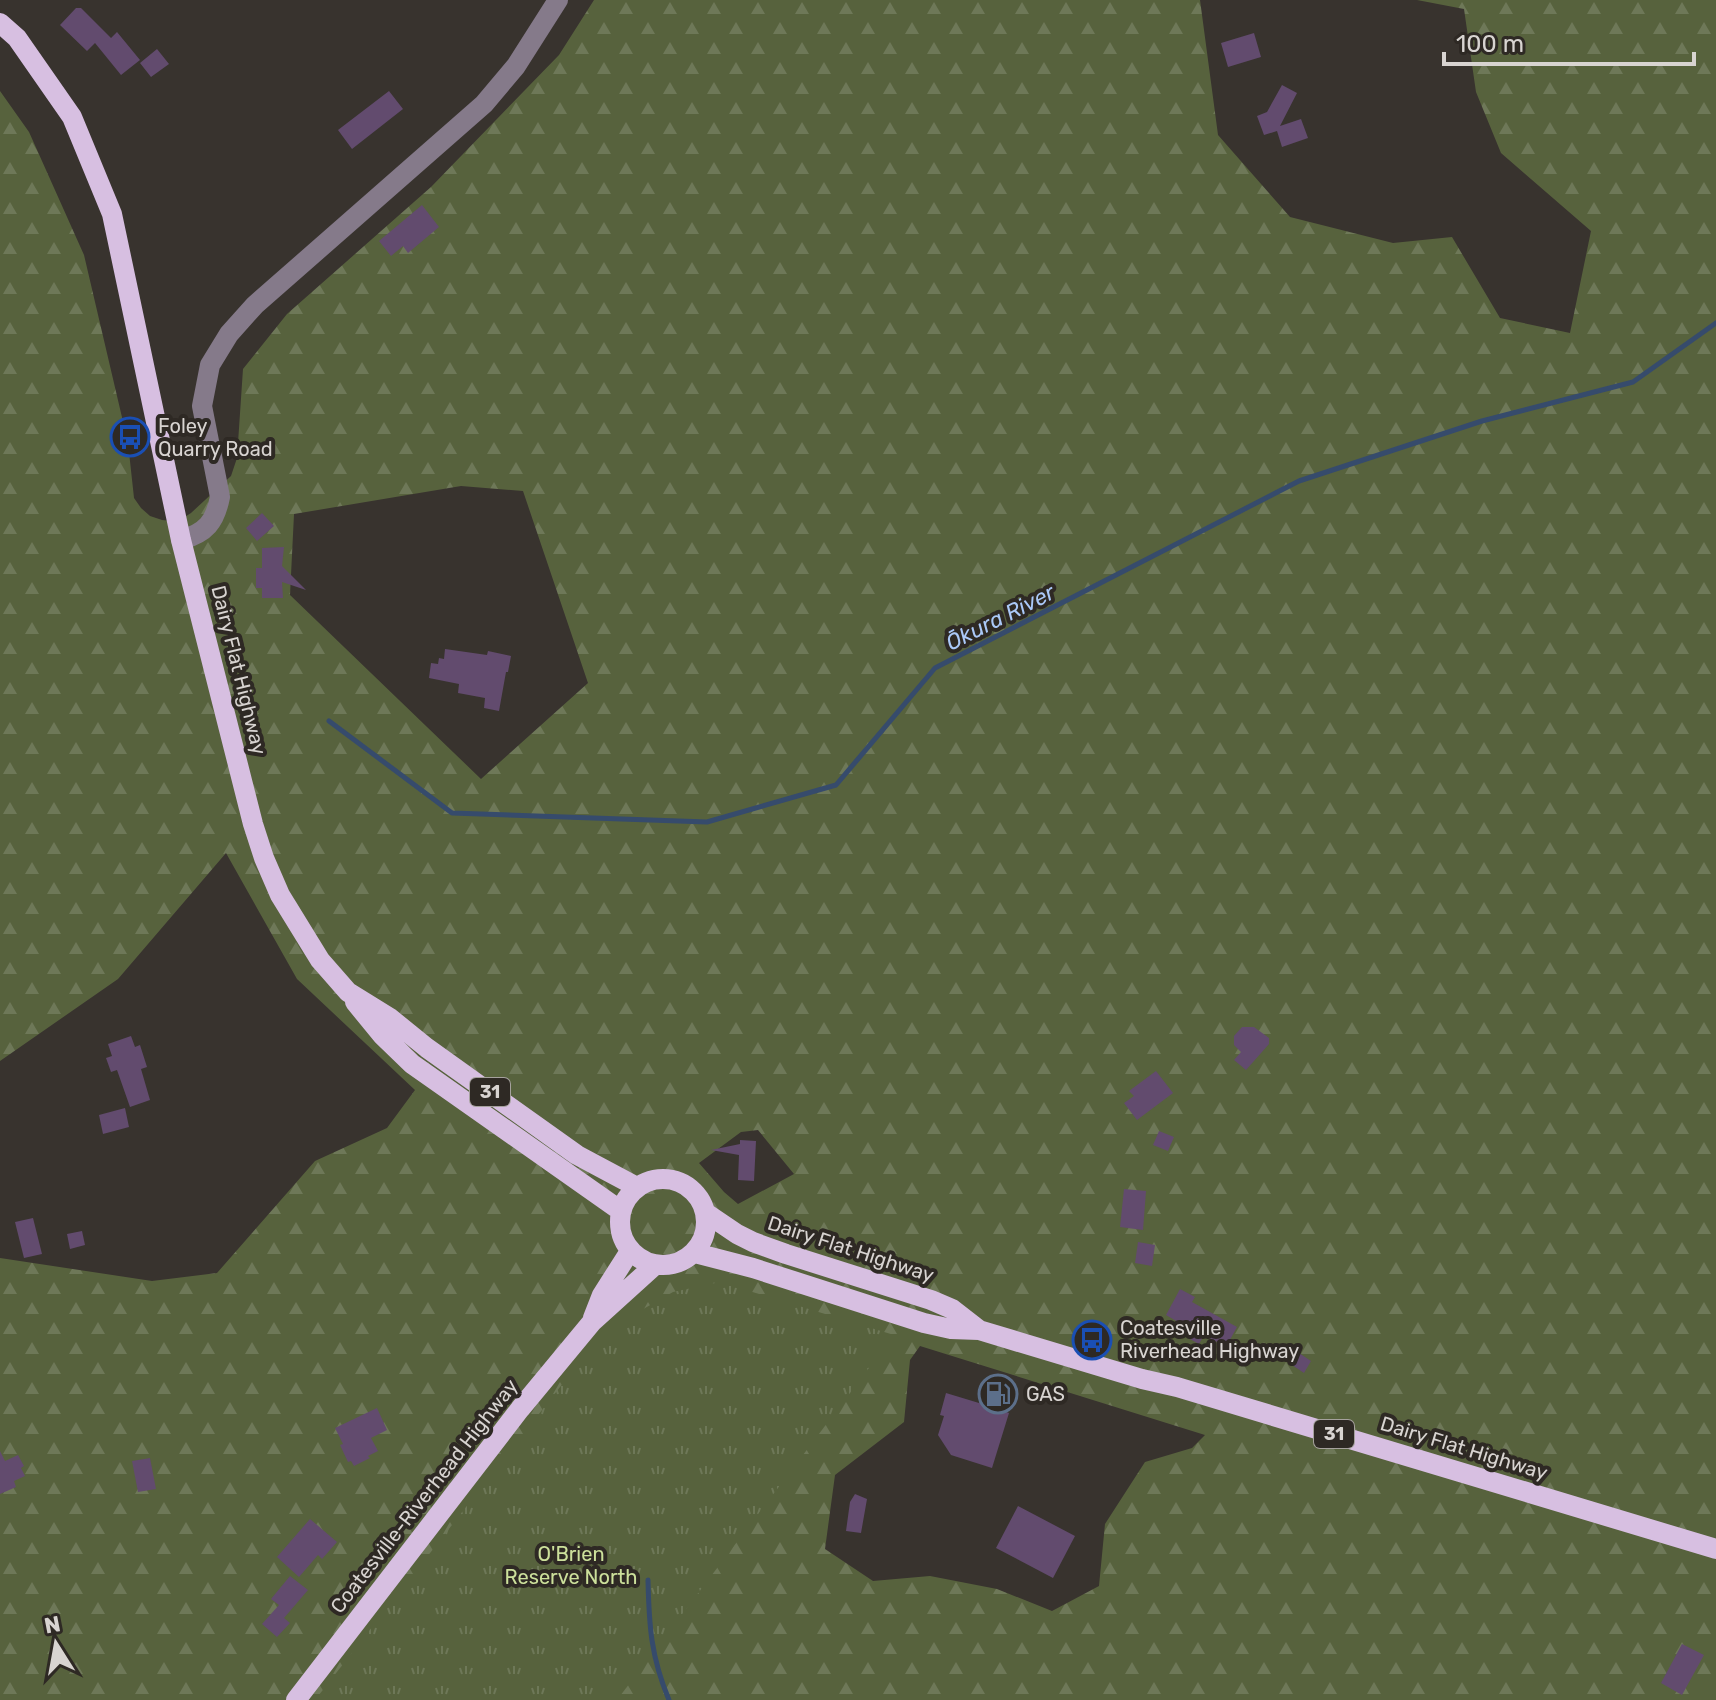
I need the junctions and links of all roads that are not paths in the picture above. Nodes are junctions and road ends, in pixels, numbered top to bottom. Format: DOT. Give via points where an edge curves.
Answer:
graph roads {
  1 [pos="558,0"];
  2 [pos="0,23"];
  3 [pos="181,540"];
  4 [pos="348,992"];
  5 [pos="637,1187"];
  6 [pos="621,1211"];
  7 [pos="706,1213"];
  8 [pos="630,1251"];
  9 [pos="695,1253"];
  10 [pos="655,1265"];
  11 [pos="592,1322"];
  12 [pos="979,1330"];
  13 [pos="1716,1549"];
  14 [pos="296,1700"];
  1 -- 3 [label="street" via="516,66 484,104 255,305 229,334 210,365 202,406 218,509 208,527"];
  2 -- 3 [label="main road, Dairy Flat Highway / 31" via="17,38 72,117 112,214"];
  3 -- 4 [label="main road, Dairy Flat Highway / 31" via="264,858 320,960"];
  4 -- 5 [label="main road, Dairy Flat Highway / 31" via="577,1155"];
  4 -- 6 [label="main road" via="412,1064"];
  5 -- 6 [label="main road"];
  5 -- 7 [label="main road" via="650,1181 678,1181 700,1199"];
  6 -- 8 [label="main road" via="622,1239"];
  7 -- 9 [label="main road" via="707,1227"];
  7 -- 12 [label="main road, Dairy Flat Highway / 31" via="753,1242 931,1300"];
  8 -- 10 [label="main road"];
  8 -- 11 [label="main road, Coatesville-Riverhead Highway"];
  9 -- 10 [label="main road" via="669,1266"];
  9 -- 12 [label="main road" via="924,1323"];
  10 -- 11 [label="main road, Coatesville-Riverhead Highway"];
  11 -- 14 [label="main road, Coatesville-Riverhead Highway"];
  12 -- 13 [label="main road, Dairy Flat Highway / 31"];
}
